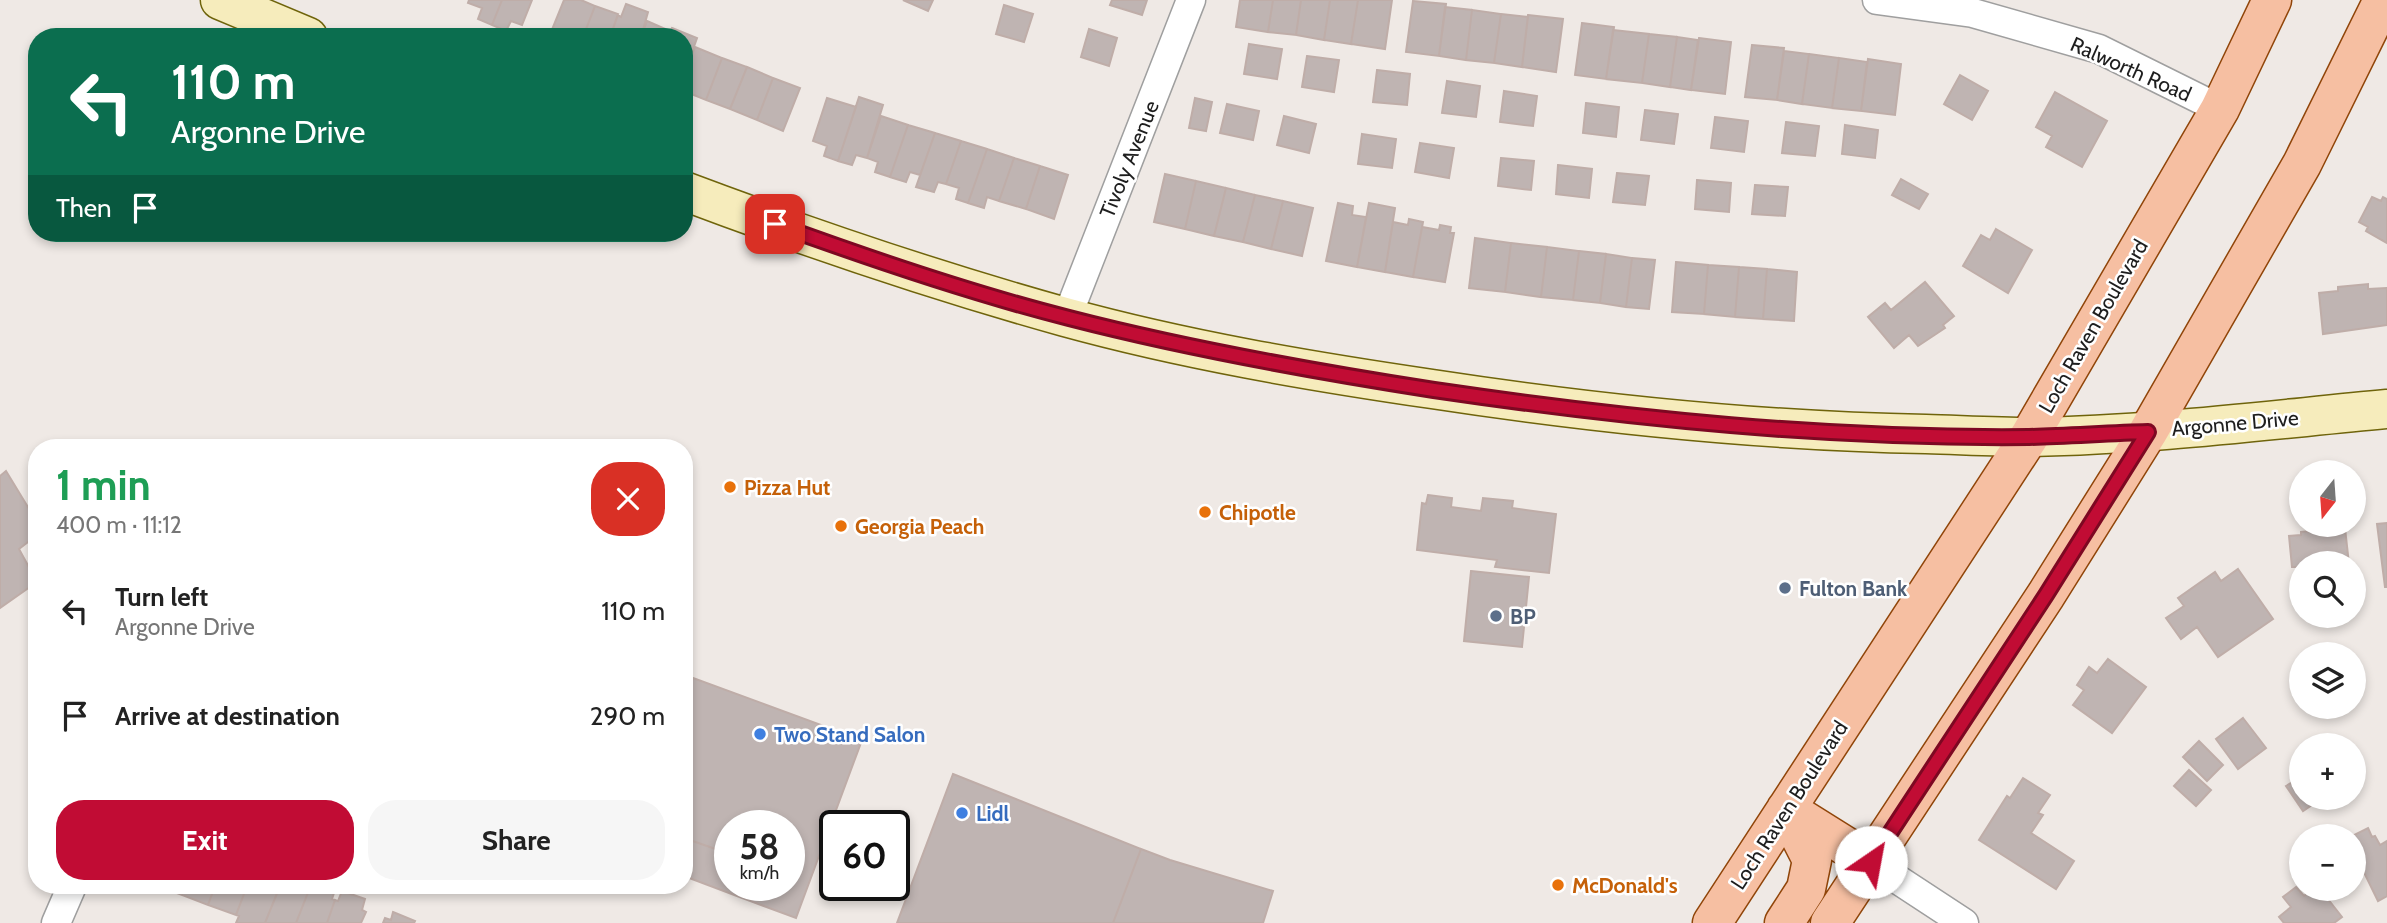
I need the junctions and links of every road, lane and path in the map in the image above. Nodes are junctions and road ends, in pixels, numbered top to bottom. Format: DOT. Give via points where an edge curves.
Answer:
graph roads {
  1 [pos="220,0"];
  2 [pos="1191,0"];
  3 [pos="1877,0"];
  4 [pos="2272,0"];
  5 [pos="2383,0"];
  6 [pos="287,28"];
  7 [pos="2220,109"];
  8 [pos="693,194"];
  9 [pos="1067,317"];
  10 [pos="2387,409"];
  11 [pos="2148,432"];
  12 [pos="2029,437"];
  13 [pos="1786,809"];
  14 [pos="1871,862"];
  15 [pos="69,894"];
  16 [pos="56,923"];
  17 [pos="1712,923"];
  18 [pos="1784,923"];
  19 [pos="1830,923"];
  20 [pos="1964,923"];
  1 -- 6 [label="main road"];
  2 -- 9 [label="street, Tivoly Avenue"];
  3 -- 7 [label="street, Ralworth Road" via="1973,13 2049,33 2099,49"];
  4 -- 7 [label="main road, Loch Raven Boulevard"];
  5 -- 11 [label="main road" via="2302,164"];
  7 -- 12 [label="main road, Loch Raven Boulevard"];
  8 -- 9 [label="main road, Argonne Drive" via="895,266"];
  9 -- 12 [label="main road, Argonne Drive" via="1280,364 1502,400 1840,432"];
  10 -- 11 [label="main road, Argonne Drive"];
  11 -- 12 [label="main road, Argonne Drive"];
  11 -- 14 [label="main road"];
  12 -- 13 [label="main road, Loch Raven Boulevard"];
  13 -- 14 [label="main road"];
  13 -- 17 [label="main road, Loch Raven Boulevard"];
  13 -- 18 [label="main road" via="1812,860 1806,889"];
  14 -- 19 [label="main road"];
  14 -- 20 [label="street"];
  15 -- 16 [label="street"];
}
